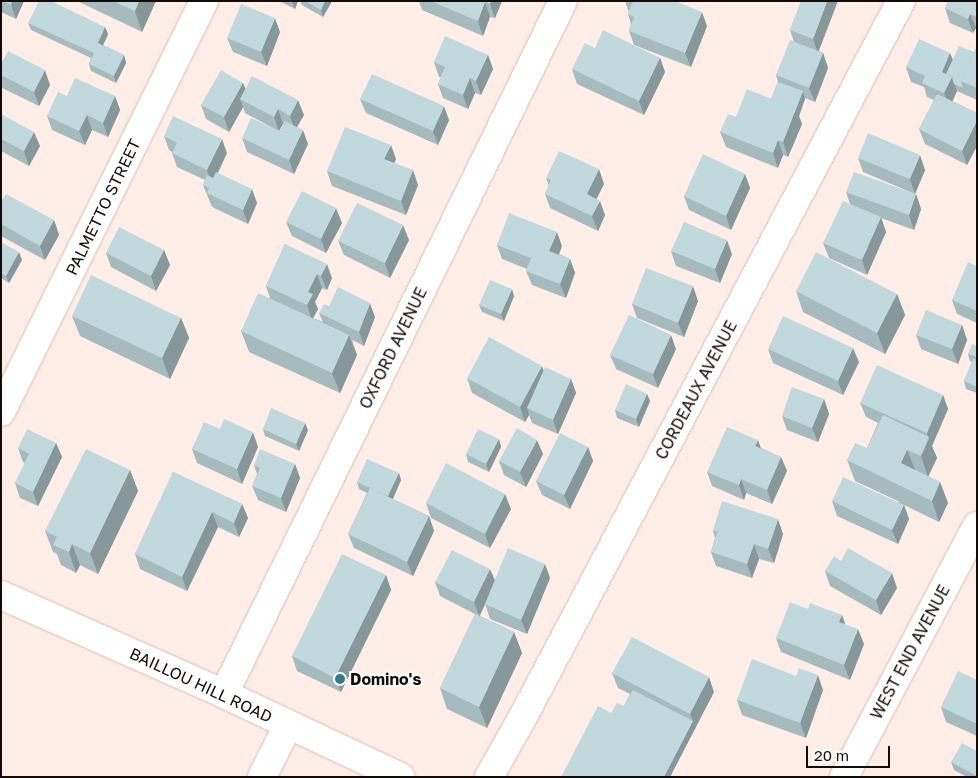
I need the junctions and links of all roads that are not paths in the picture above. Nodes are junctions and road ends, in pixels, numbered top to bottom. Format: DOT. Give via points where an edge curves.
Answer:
graph roads {
  1 [pos="204,1"];
  2 [pos="562,1"];
  3 [pos="901,1"];
  4 [pos="1,412"];
  5 [pos="977,526"];
  6 [pos="1,595"];
  7 [pos="224,694"];
  8 [pos="288,725"];
  9 [pos="262,777"];
  10 [pos="400,777"];
  11 [pos="488,777"];
  12 [pos="844,777"];
  1 -- 4 [label="street, PALMETTO STREET"];
  2 -- 7 [label="street, OXFORD AVENUE"];
  3 -- 11 [label="street, CORDEAUX AVENUE" via="525,713"];
  5 -- 12 [label="street, WEST END AVENUE"];
  6 -- 7 [label="street, BAILLOU HILL ROAD"];
  7 -- 8 [label="street, BAILLOU HILL ROAD"];
  8 -- 9 [label="street"];
  8 -- 10 [label="street, BAILLOU HILL ROAD"];
}
